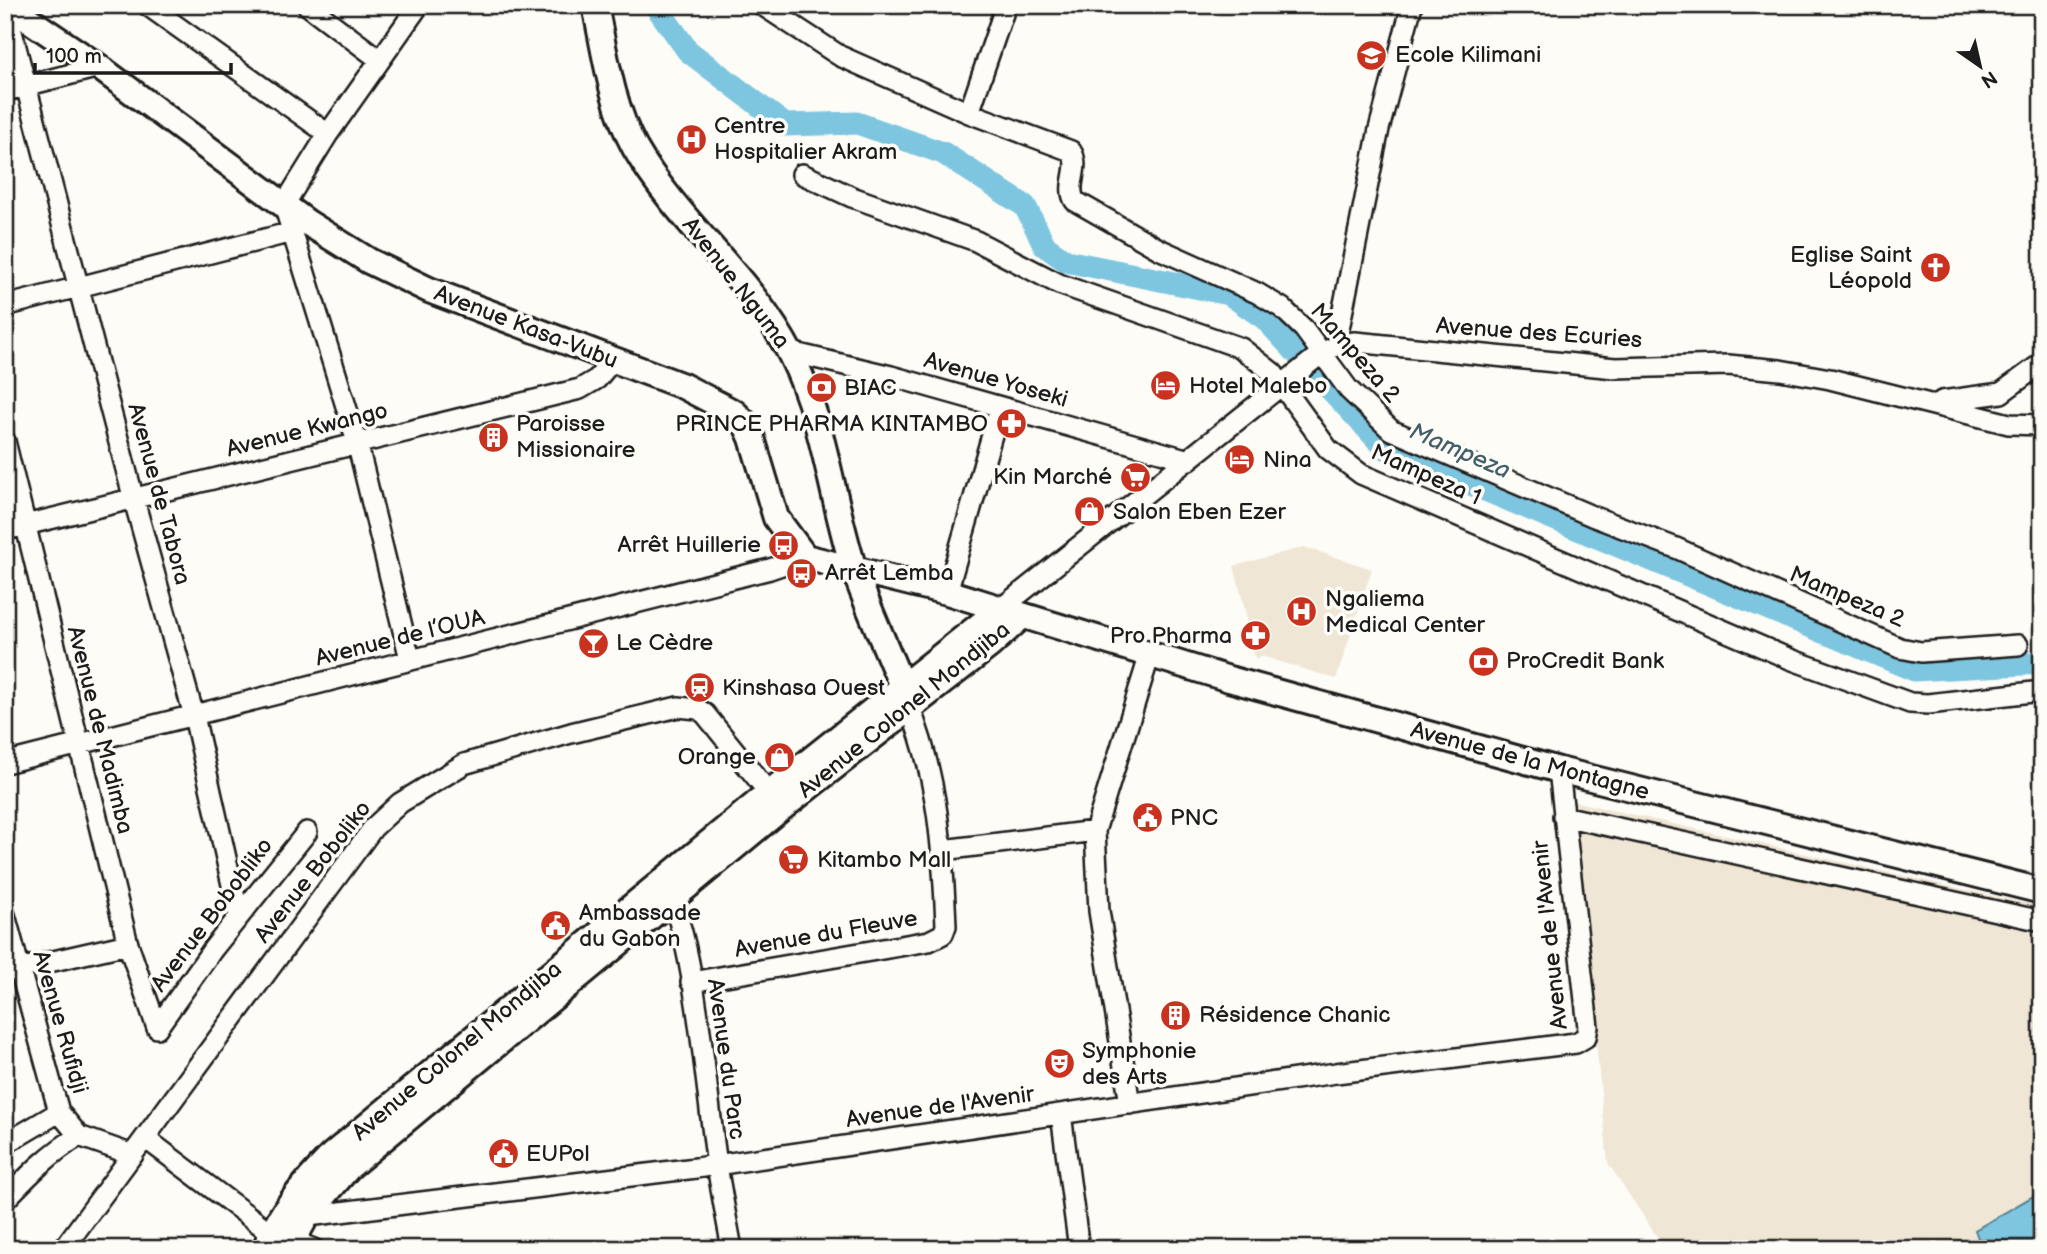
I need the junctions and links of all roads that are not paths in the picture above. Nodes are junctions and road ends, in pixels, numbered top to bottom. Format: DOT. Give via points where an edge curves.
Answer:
graph roads {
  1 [pos="147,5"];
  2 [pos="306,5"];
  3 [pos="419,5"];
  4 [pos="595,5"];
  5 [pos="762,5"];
  6 [pos="1412,5"];
  7 [pos="20,8"];
  8 [pos="1000,8"];
  9 [pos="380,60"];
  10 [pos="99,66"];
  11 [pos="26,87"];
  12 [pos="5,91"];
  13 [pos="969,113"];
  14 [pos="328,134"];
  15 [pos="802,174"];
  16 [pos="284,205"];
  17 [pos="292,232"];
  18 [pos="80,287"];
  19 [pos="5,306"];
  20 [pos="1340,344"];
  21 [pos="789,352"];
  22 [pos="1317,357"];
  23 [pos="612,361"];
  24 [pos="2042,363"];
  25 [pos="1284,384"];
  26 [pos="1922,401"];
  27 [pos="1000,407"];
  28 [pos="2037,428"];
  29 [pos="5,441"];
  30 [pos="357,442"];
  31 [pos="1189,460"];
  32 [pos="134,500"];
  33 [pos="26,524"];
  34 [pos="5,530"];
  35 [pos="805,557"];
  36 [pos="854,568"];
  37 [pos="947,593"];
  38 [pos="1010,613"];
  39 [pos="2018,645"];
  40 [pos="1150,654"];
  41 [pos="410,659"];
  42 [pos="2042,691"];
  43 [pos="906,697"];
  44 [pos="194,716"];
  45 [pos="77,745"];
  46 [pos="5,763"];
  47 [pos="1559,769"];
  48 [pos="769,793"];
  49 [pos="1563,817"];
  50 [pos="1095,831"];
  51 [pos="307,832"];
  52 [pos="943,850"];
  53 [pos="2042,891"];
  54 [pos="666,892"];
  55 [pos="5,915"];
  56 [pos="239,916"];
  57 [pos="2042,921"];
  58 [pos="128,944"];
  59 [pos="12,970"];
  60 [pos="691,982"];
  61 [pos="157,1028"];
  62 [pos="1130,1104"];
  63 [pos="59,1112"];
  64 [pos="1061,1114"];
  65 [pos="79,1136"];
  66 [pos="145,1138"];
  67 [pos="5,1144"];
  68 [pos="133,1155"];
  69 [pos="717,1165"];
  70 [pos="5,1200"];
  71 [pos="288,1236"];
  72 [pos="63,1249"];
  73 [pos="732,1249"];
  74 [pos="1079,1249"];
  1 -- 14 [label="street"];
  2 -- 9 [label="street"];
  3 -- 9 [label="street"];
  4 -- 21 [label="main road, Avenue Nguma" via="615,98 635,148"];
  5 -- 13 [label="street, Mampeza 2" via="826,49"];
  6 -- 20 [label="street" via="1379,129 1338,334"];
  7 -- 10 [label="main road, Avenue Kasa-Vubu"];
  7 -- 11 [label="street, Avenue de Tabora"];
  8 -- 13 [label="street"];
  9 -- 14 [label="street"];
  10 -- 11 [label="street"];
  10 -- 16 [label="main road, Avenue Kasa-Vubu"];
  11 -- 12 [label="street"];
  11 -- 18 [label="street, Avenue de Tabora"];
  13 -- 22 [label="street, Mampeza 2" via="1071,151 1076,162 1072,197 1078,203 1158,249 1282,308 1304,329"];
  14 -- 16 [label="street"];
  15 -- 25 [label="street, Mampeza 1" via="976,241 1059,284 1241,348 1261,360"];
  16 -- 17 [label="street"];
  16 -- 23 [label="main road, Avenue Kasa-Vubu" via="393,274"];
  17 -- 18 [label="street"];
  17 -- 30 [label="street"];
  18 -- 19 [label="street"];
  18 -- 32 [label="street, Avenue de Tabora"];
  20 -- 22 [label="street, Avenue des Ecuries"];
  20 -- 26 [label="street, Avenue des Ecuries" via="1615,368 1728,365 1830,379"];
  21 -- 27 [label="street, Avenue Yoseki"];
  21 -- 36 [label="main road, Avenue Nguma" via="810,401"];
  22 -- 25 [label="street, Avenue des Ecuries"];
  22 -- 39 [label="street, Mampeza 2" via="1391,430 1676,548 1886,642 1921,652"];
  23 -- 30 [label="street, Avenue Kwango" via="597,379 580,389"];
  23 -- 35 [label="main road, Avenue Kasa-Vubu" via="683,386 745,423 776,518"];
  24 -- 26 [label="street, Avenue des Ecuries" via="2001,393"];
  25 -- 31 [label="street, Avenue des Ecuries"];
  25 -- 42 [label="street, Mampeza 1" via="1328,449 1361,474 1790,659 1909,703"];
  26 -- 28 [label="street, Avenue des Ecuries"];
  27 -- 31 [label="street, Avenue Yoseki"];
  27 -- 37 [label="street"];
  29 -- 33 [label="street, Avenue de Madimba"];
  30 -- 32 [label="street, Avenue Kwango"];
  30 -- 41 [label="street"];
  31 -- 38 [label="street, Avenue des Ecuries" via="1053,568"];
  32 -- 33 [label="street, Avenue Kwango"];
  32 -- 44 [label="street, Avenue de Tabora"];
  33 -- 34 [label="street, Avenue Kwango"];
  33 -- 45 [label="street, Avenue de Madimba"];
  35 -- 36 [label="main road"];
  35 -- 41 [label="street, Avenue de l’OUA" via="685,592"];
  36 -- 37 [label="main road"];
  36 -- 43 [label="main road, Avenue Nguma"];
  37 -- 38 [label="main road"];
  38 -- 40 [label="main road, Avenue de la Montagne"];
  38 -- 43 [label="main road, Avenue Colonel Mondjiba"];
  40 -- 47 [label="main road, Avenue de la Montagne"];
  40 -- 50 [label="street"];
  41 -- 44 [label="street, Avenue de l’OUA"];
  43 -- 48 [label="main road, Avenue Colonel Mondjiba"];
  43 -- 52 [label="street, Avenue du Fleuve" via="929,761"];
  43 -- 54 [label="main road, Avenue Colonel Mondjiba"];
  44 -- 45 [label="street, Avenue de l’OUA"];
  44 -- 56 [label="street, Avenue de Tabora"];
  45 -- 46 [label="street, Avenue de l’OUA"];
  45 -- 58 [label="street, Avenue de Madimba"];
  47 -- 49 [label="street, Avenue de l'Avenir"];
  47 -- 53 [label="main road, Avenue de la Montagne"];
  48 -- 54 [label="main road, Avenue Colonel Mondjiba"];
  48 -- 66 [label="street, Avenue Boboliko" via="705,714 692,707 571,733 450,770 400,803 373,828"];
  49 -- 57 [label="street"];
  49 -- 62 [label="street, Avenue de l'Avenir" via="1588,1027 1583,1040"];
  50 -- 52 [label="street"];
  50 -- 62 [label="street" via="1099,911"];
  51 -- 56 [label="street, Avenue Bobobliko"];
  52 -- 60 [label="street, Avenue du Fleuve" via="946,926 937,939"];
  54 -- 60 [label="street, Avenue du Parc"];
  54 -- 71 [label="main road, Avenue Colonel Mondjiba" via="332,1155 310,1178"];
  55 -- 59 [label="street, Avenue Rufidji"];
  56 -- 61 [label="street, Avenue Bobobliko"];
  58 -- 59 [label="street"];
  58 -- 61 [label="street, Avenue de Madimba"];
  59 -- 63 [label="street, Avenue Rufidji"];
  60 -- 69 [label="street, Avenue du Parc"];
  62 -- 64 [label="street, Avenue de l'Avenir"];
  63 -- 65 [label="street, Avenue Rufidji"];
  63 -- 67 [label="street"];
  64 -- 69 [label="street, Avenue de l'Avenir"];
  64 -- 74 [label="street"];
  65 -- 68 [label="street"];
  65 -- 70 [label="street" via="36,1167"];
  66 -- 68 [label="street, Avenue Boboliko"];
  66 -- 71 [label="street"];
  68 -- 72 [label="street, Avenue Boboliko"];
  69 -- 71 [label="street, Avenue de l'Avenir"];
  69 -- 73 [label="street, Avenue du Parc"];
}
